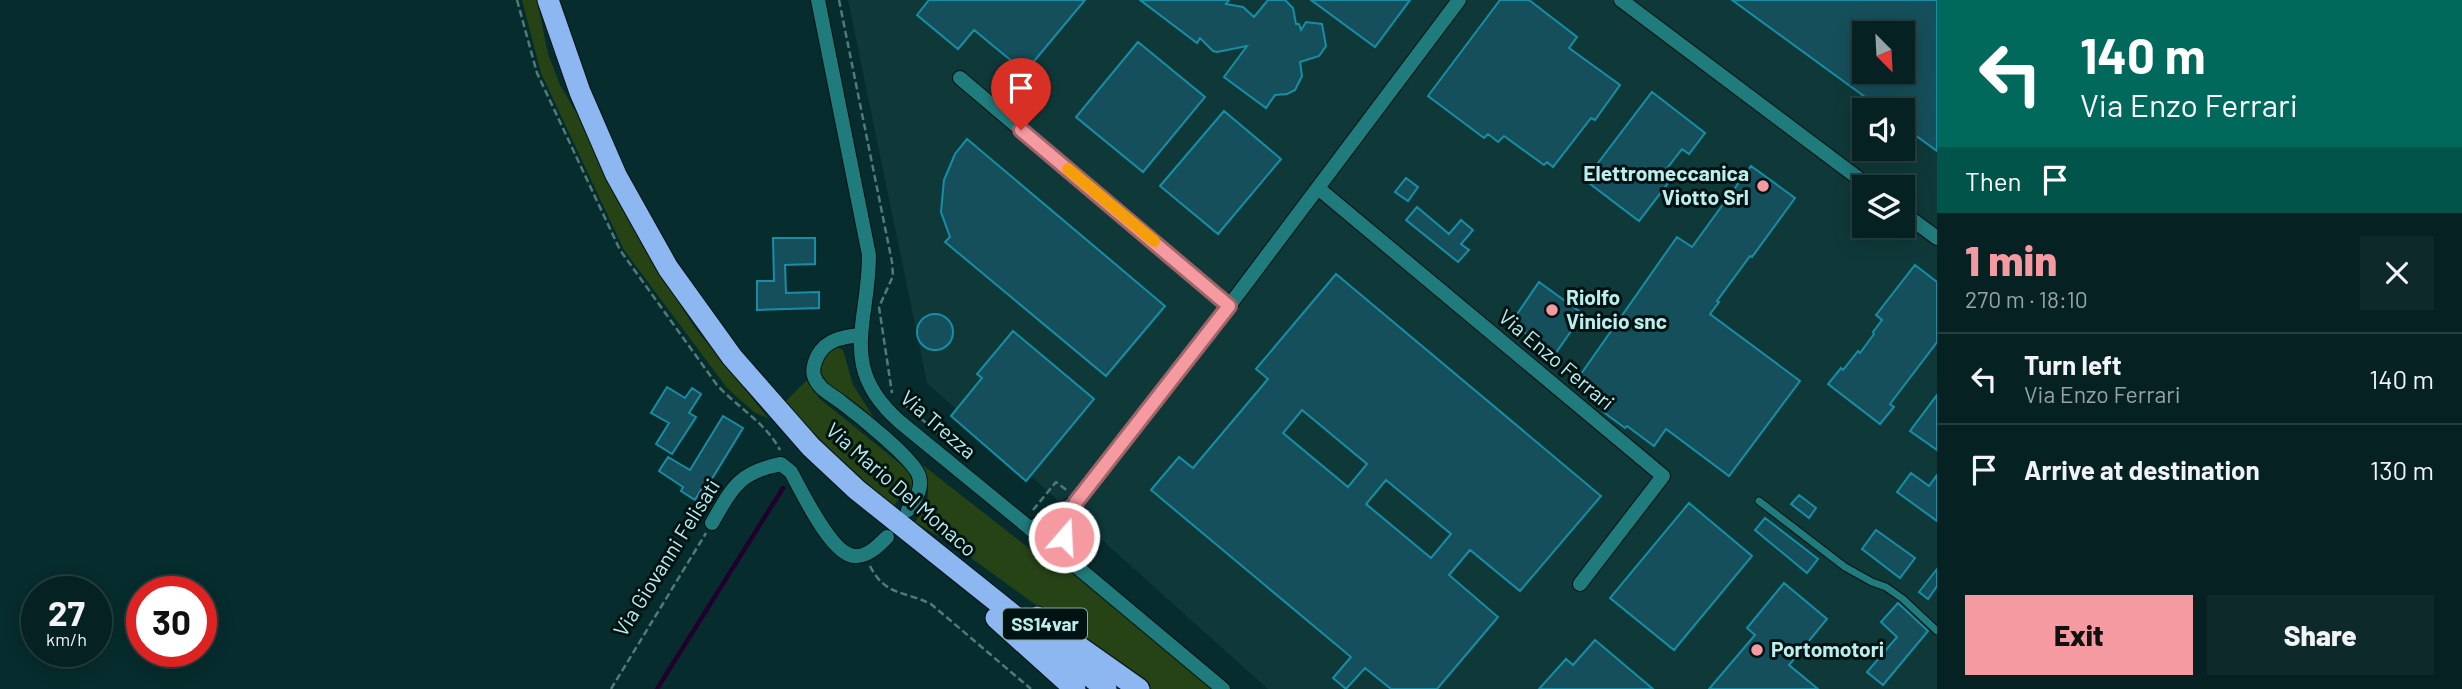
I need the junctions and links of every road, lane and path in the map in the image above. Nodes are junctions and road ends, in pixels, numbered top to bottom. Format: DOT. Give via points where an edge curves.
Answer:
graph roads {
  1 [pos="548,0"];
  2 [pos="818,0"];
  3 [pos="839,0"];
  4 [pos="1459,0"];
  5 [pos="1621,0"];
  6 [pos="960,78"];
  7 [pos="1854,175"];
  8 [pos="1318,188"];
  9 [pos="1915,222"];
  10 [pos="1937,238"];
  11 [pos="1229,306"];
  12 [pos="860,335"];
  13 [pos="893,395"];
  14 [pos="903,404"];
  15 [pos="946,440"];
  16 [pos="1077,501"];
  17 [pos="1759,501"];
  18 [pos="908,510"];
  19 [pos="1031,512"];
  20 [pos="1050,517"];
  21 [pos="1068,521"];
  22 [pos="712,523"];
  23 [pos="1030,529"];
  24 [pos="887,537"];
  25 [pos="1043,539"];
  26 [pos="865,555"];
  27 [pos="1068,559"];
  28 [pos="948,564"];
  29 [pos="1580,584"];
  30 [pos="1937,631"];
  31 [pos="611,689"];
  32 [pos="1031,689"];
  33 [pos="1075,689"];
  34 [pos="1106,689"];
  35 [pos="1139,689"];
  36 [pos="1223,689"];
  1 -- 28 [label="highway, Via Mario Del Monaco" via="616,175 654,246 705,322 811,447"];
  2 -- 12 [label="street, Via Trezza" via="869,256"];
  3 -- 13 [label="path" via="892,262 893,276 879,307"];
  4 -- 8 [label="street"];
  5 -- 7 [label="street"];
  6 -- 11 [label="street"];
  8 -- 11 [label="street"];
  8 -- 29 [label="street, Via Enzo Ferrari" via="1663,476"];
  9 -- 10 [label="street"];
  11 -- 16 [label="street"];
  12 -- 18 [label="street" via="839,337 828,344 818,354 814,376 819,387 917,471 920,492"];
  12 -- 23 [label="street, Via Trezza" via="865,373 879,402"];
  14 -- 15 [label="path"];
  16 -- 19 [label="path" via="1056,482"];
  16 -- 20 [label="street"];
  16 -- 21 [label="street"];
  17 -- 30 [label="lane" via="1845,567 1903,599"];
  20 -- 23 [label="street"];
  20 -- 25 [label="street"];
  21 -- 25 [label="street"];
  21 -- 27 [label="street" via="1064,544"];
  22 -- 26 [label="street, Via Giovanni Felisati" via="741,479 759,468 781,464 791,472 832,541 844,553"];
  22 -- 31 [label="path, Via Giovanni Felisati"];
  23 -- 25 [label="street, Via Trezza"];
  24 -- 26 [label="street"];
  25 -- 27 [label="street, Via Trezza"];
  26 -- 32 [label="path" via="876,578 887,588 931,604"];
  27 -- 36 [label="street, Via Trezza"];
  28 -- 33 [label="highway, SS14var" via="985,608"];
  28 -- 34 [label="highway, Via Mario Del Monaco"];
  28 -- 35 [label="highway, SS14var" via="1019,605"];
}
